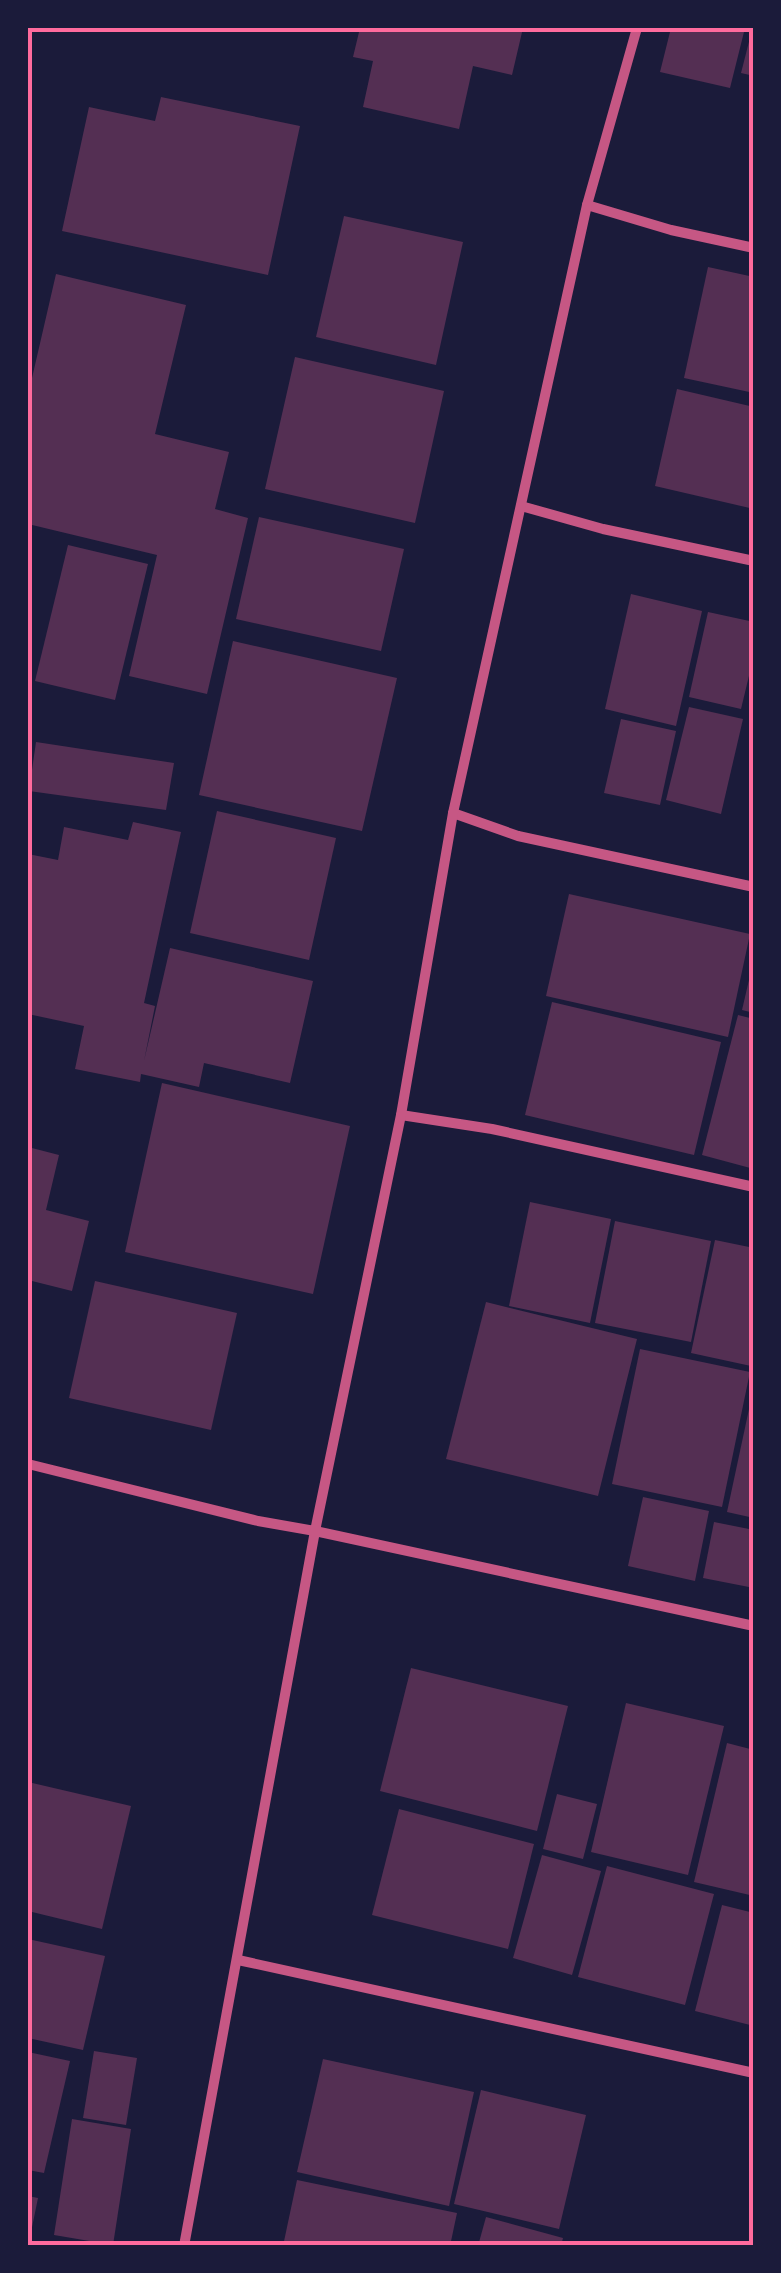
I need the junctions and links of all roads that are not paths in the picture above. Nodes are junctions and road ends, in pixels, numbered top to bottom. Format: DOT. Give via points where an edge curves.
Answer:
graph roads {
  1 [pos="638,28"];
  2 [pos="588,205"];
  3 [pos="754,248"];
  4 [pos="521,506"];
  5 [pos="754,561"];
  6 [pos="453,813"];
  7 [pos="754,887"];
  8 [pos="402,1114"];
  9 [pos="754,1187"];
  10 [pos="28,1464"];
  11 [pos="315,1531"];
  12 [pos="754,1626"];
  13 [pos="238,1960"];
  14 [pos="754,2074"];
  15 [pos="184,2246"];
  1 -- 2 [label="street"];
  2 -- 3 [label="street"];
  2 -- 4 [label="street"];
  4 -- 5 [label="street"];
  4 -- 6 [label="street"];
  6 -- 7 [label="street" via="518,836"];
  6 -- 8 [label="street"];
  8 -- 9 [label="street"];
  8 -- 11 [label="street"];
  10 -- 11 [label="street"];
  11 -- 12 [label="street"];
  11 -- 13 [label="street"];
  13 -- 14 [label="street"];
  13 -- 15 [label="street"];
}
